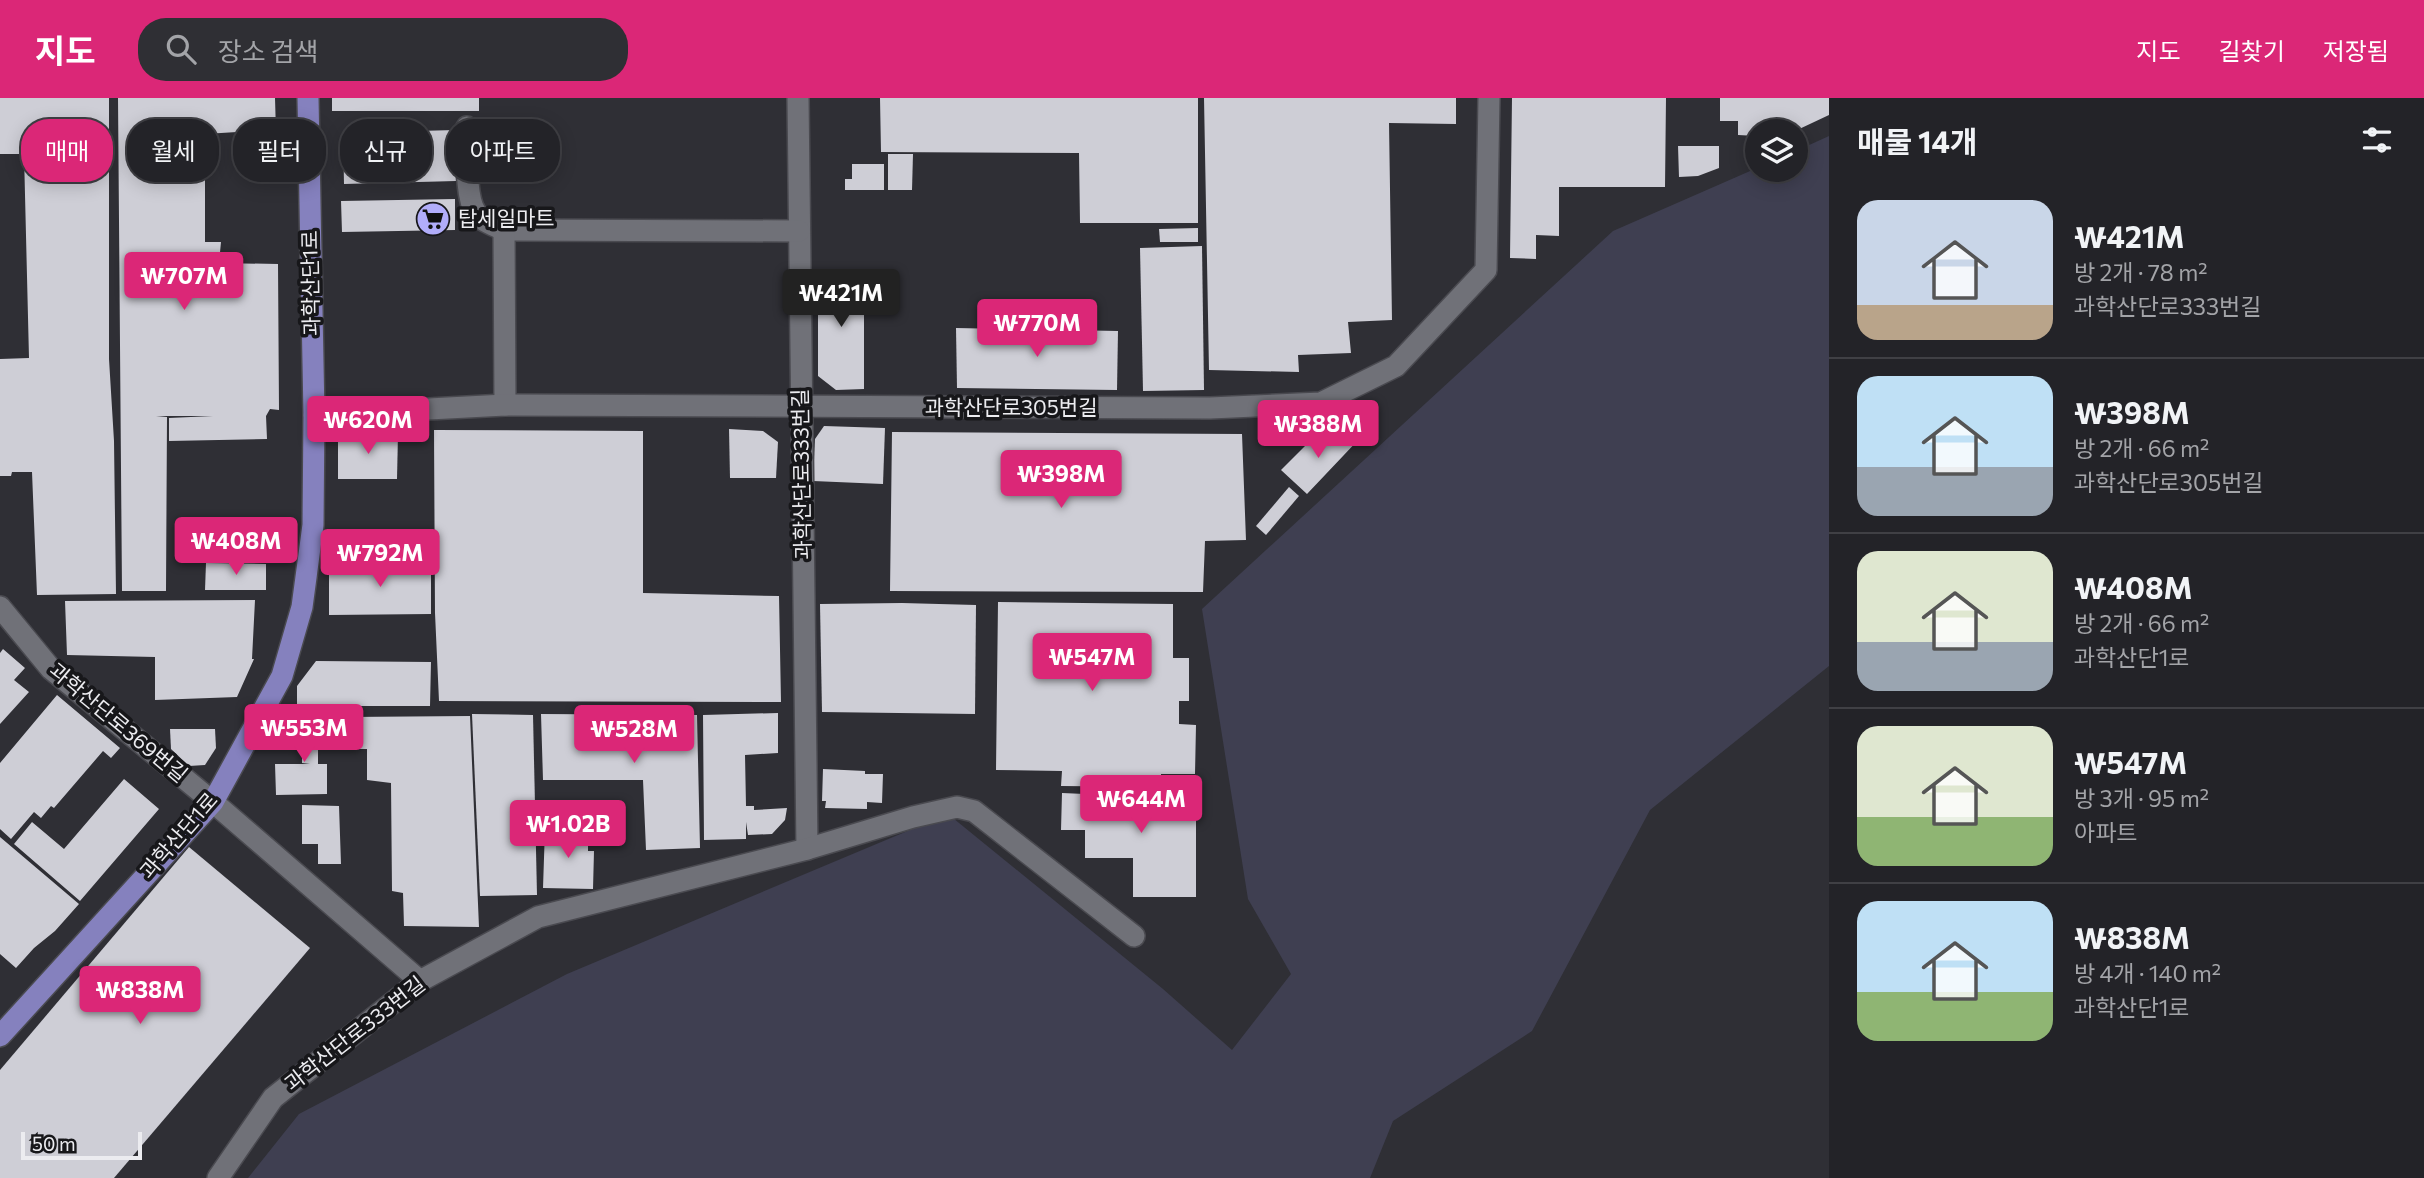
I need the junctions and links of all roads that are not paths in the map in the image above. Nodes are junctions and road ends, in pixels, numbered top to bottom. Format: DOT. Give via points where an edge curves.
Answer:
graph roads {
  1 [pos="308,98"];
  2 [pos="798,98"];
  3 [pos="1489,98"];
  4 [pos="469,182"];
  5 [pos="504,230"];
  6 [pos="799,231"];
  7 [pos="506,405"];
  8 [pos="802,407"];
  9 [pos="314,415"];
  10 [pos="0,607"];
  11 [pos="213,802"];
  12 [pos="807,849"];
  13 [pos="1134,936"];
  14 [pos="420,981"];
  15 [pos="0,1036"];
  16 [pos="218,1178"];
  1 -- 9 [label="main road, 과학산단1로"];
  2 -- 6 [label="street, 과학산단로333번길"];
  3 -- 8 [label="street, 과학산단로305번길" via="1486,270 1396,366 1321,403 1210,408"];
  4 -- 5 [label="street" via="474,212"];
  5 -- 6 [label="street"];
  5 -- 7 [label="street"];
  6 -- 8 [label="street, 과학산단로333번길"];
  7 -- 8 [label="street, 과학산단로305번길"];
  7 -- 9 [label="street, 과학산단로305번길"];
  8 -- 12 [label="street, 과학산단로333번길"];
  9 -- 11 [label="main road, 과학산단1로" via="313,526 302,607 282,676"];
  10 -- 11 [label="street, 과학산단로369번길" via="51,669"];
  11 -- 14 [label="street, 과학산단로369번길"];
  11 -- 15 [label="main road, 과학산단1로"];
  12 -- 13 [label="street, 과학산단로333번길" via="913,817 957,807 974,811"];
  12 -- 14 [label="street, 과학산단로333번길" via="538,917"];
  14 -- 16 [label="street, 과학산단로333번길" via="274,1098"];
}
